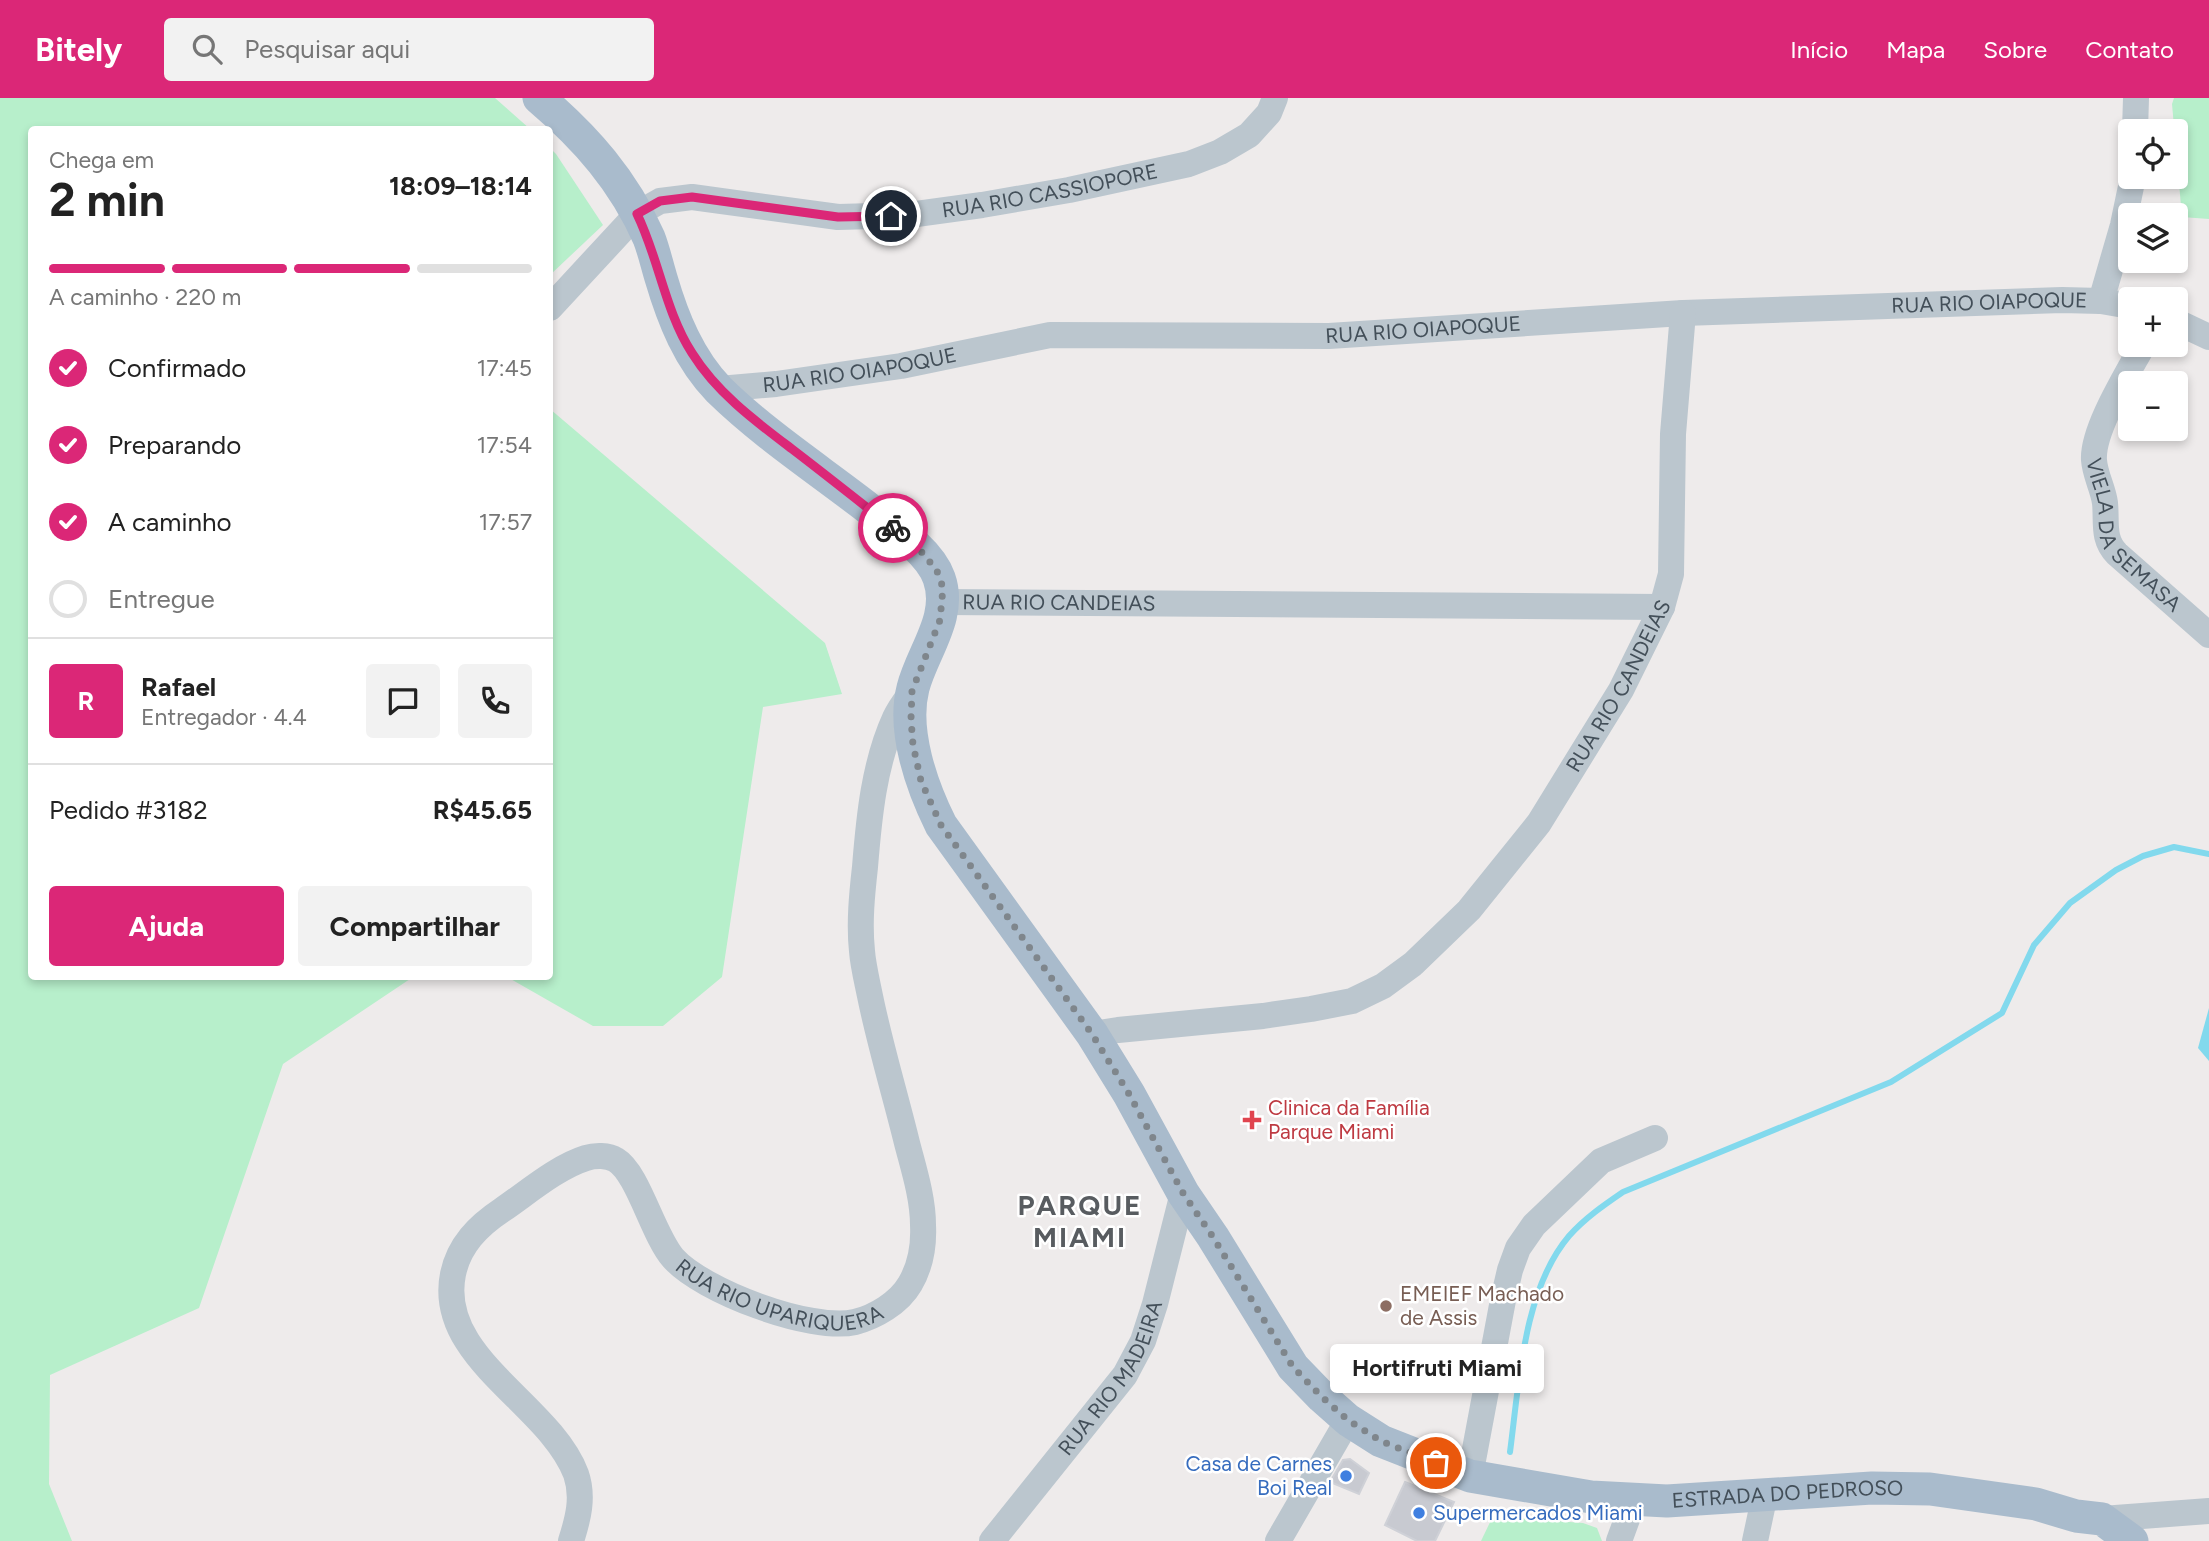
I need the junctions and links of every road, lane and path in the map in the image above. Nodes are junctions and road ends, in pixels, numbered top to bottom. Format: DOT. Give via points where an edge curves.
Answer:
graph roads {
  1 [pos="539,98"];
  2 [pos="1275,98"];
  3 [pos="2136,98"];
  4 [pos="2135,119"];
  5 [pos="2132,189"];
  6 [pos="637,214"];
  7 [pos="2101,301"];
  8 [pos="2118,304"];
  9 [pos="553,306"];
  10 [pos="1683,313"];
  11 [pos="2188,327"];
  12 [pos="2209,337"];
  13 [pos="2137,357"];
  14 [pos="719,389"];
  15 [pos="943,602"];
  16 [pos="1662,607"];
  17 [pos="2209,635"];
  18 [pos="912,691"];
  19 [pos="1092,1034"];
  20 [pos="1655,1138"];
  21 [pos="1183,1193"];
  22 [pos="1348,1420"];
  23 [pos="1470,1476"];
  24 [pos="1765,1494"];
  25 [pos="1633,1500"];
  26 [pos="2209,1511"];
  27 [pos="2102,1519"];
  28 [pos="571,1541"];
  29 [pos="992,1541"];
  30 [pos="1278,1541"];
  31 [pos="1619,1541"];
  32 [pos="1755,1541"];
  33 [pos="2132,1541"];
  1 -- 6 [label="main road, ESTRADA DO PEDROSO" via="599,155"];
  2 -- 6 [label="street, RUA RIO CASSIOPORE" via="1269,114 1249,135 1220,152 1189,164 1069,190 874,218 825,216 692,197 660,201"];
  3 -- 4 [label="street"];
  5 -- 7 [label="street"];
  6 -- 9 [label="street, RUA RIO CASSIOPORE"];
  6 -- 14 [label="main road, ESTRADA DO PEDROSO" via="682,337"];
  7 -- 8 [label="street, RUA RIO OIAPOQUE"];
  7 -- 10 [label="street, RUA RIO OIAPOQUE"];
  10 -- 14 [label="street, RUA RIO OIAPOQUE" via="1329,336 1050,335 901,366"];
  10 -- 16 [label="street" via="1673,434 1671,574"];
  11 -- 12 [label="street"];
  13 -- 17 [label="street, VIELA DA SEMASA" via="2096,441 2094,458 2105,500 2107,542"];
  14 -- 15 [label="main road, ESTRADA DO PEDROSO" via="915,545 938,573"];
  15 -- 16 [label="street, RUA RIO CANDEIAS"];
  15 -- 18 [label="main road, ESTRADA DO PEDROSO"];
  16 -- 19 [label="street, RUA RIO CANDEIAS" via="1621,690 1539,823 1469,909 1413,964 1352,1001 1263,1016"];
  18 -- 19 [label="main road, ESTRADA DO PEDROSO" via="917,767 941,825"];
  18 -- 28 [label="street, RUA RIO UPARIQUERA" via="896,715 881,754 871,806 862,950 918,1185 921,1257 909,1286 884,1311 853,1322 813,1322 720,1291 694,1277 671,1256 628,1171 615,1159 586,1158 486,1220 467,1240 456,1261 451,1284 458,1326 471,1348 565,1452 577,1478 581,1503"];
  19 -- 21 [label="main road, ESTRADA DO PEDROSO"];
  20 -- 23 [label="street" via="1601,1161 1534,1225 1518,1248 1503,1300"];
  21 -- 22 [label="main road, ESTRADA DO PEDROSO" via="1293,1367"];
  21 -- 29 [label="street, RUA RIO MADEIRA" via="1155,1304 1125,1375"];
  22 -- 23 [label="main road, ESTRADA DO PEDROSO" via="1381,1441"];
  22 -- 30 [label="street"];
  23 -- 25 [label="main road, ESTRADA DO PEDROSO"];
  24 -- 25 [label="main road, ESTRADA DO PEDROSO"];
  24 -- 27 [label="main road, ESTRADA DO PEDROSO" via="1930,1489"];
  24 -- 32 [label="street"];
  25 -- 31 [label="street"];
  26 -- 27 [label="street"];
  27 -- 33 [label="main road, ESTRADA DO PEDROSO"];
}
